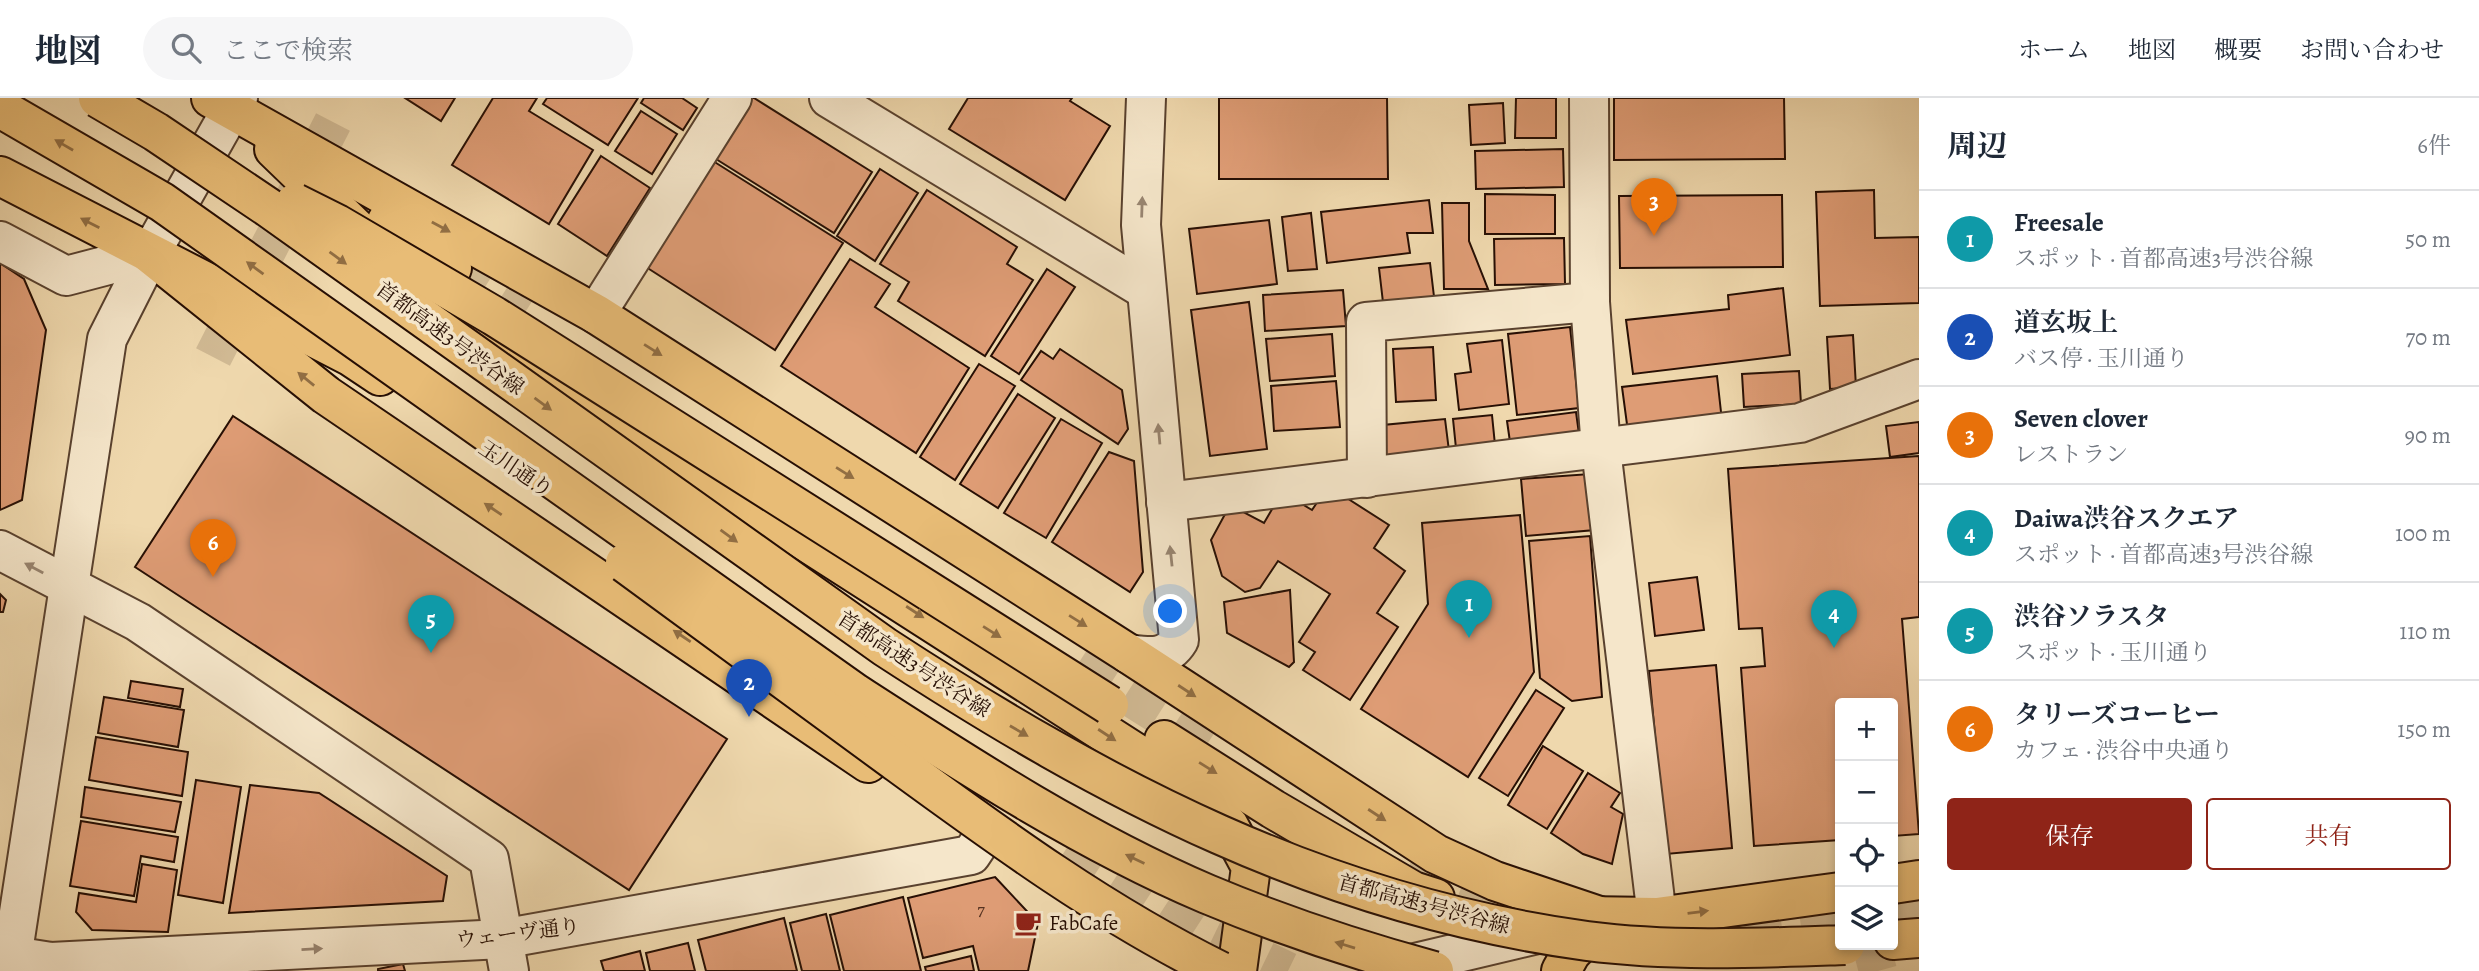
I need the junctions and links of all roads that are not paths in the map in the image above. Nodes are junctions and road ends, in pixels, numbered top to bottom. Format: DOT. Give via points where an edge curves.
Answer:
graph roads {
  1 [pos="98,98"];
  2 [pos="733,98"];
  3 [pos="828,98"];
  4 [pos="1146,98"];
  5 [pos="1589,98"];
  6 [pos="226,101"];
  7 [pos="0,108"];
  8 [pos="156,132"];
  9 [pos="0,176"];
  10 [pos="0,241"];
  11 [pos="150,254"];
  12 [pos="452,268"];
  13 [pos="1146,290"];
  14 [pos="605,300"];
  15 [pos="1590,302"];
  16 [pos="347,335"];
  17 [pos="1919,379"];
  18 [pos="1601,449"];
  19 [pos="1367,478"];
  20 [pos="1166,502"];
  21 [pos="0,550"];
  22 [pos="68,586"];
  23 [pos="1129,654"];
  24 [pos="1008,802"];
  25 [pos="1273,809"];
  26 [pos="981,840"];
  27 [pos="1919,880"];
  28 [pos="1898,883"];
  29 [pos="1835,893"];
  30 [pos="1657,916"];
  31 [pos="1605,918"];
  32 [pos="1919,938"];
  33 [pos="1898,940"];
  34 [pos="1835,945"];
  35 [pos="506,955"];
  36 [pos="7,960"];
  37 [pos="1179,971"];
  38 [pos="1220,971"];
  39 [pos="1239,971"];
  40 [pos="1382,971"];
  41 [pos="1434,971"];
  42 [pos="1561,971"];
  1 -- 8 [label="highway, 首都高速3号渋谷線, bridge"];
  2 -- 14 [label="street"];
  3 -- 13 [label="street"];
  13 -- 4 [label="street, one-way" via="1141,225"];
  5 -- 15 [label="street"];
  6 -- 11 [label="street"];
  6 -- 12 [label="highway"];
  6 -- 14 [label="highway, one-way"];
  6 -- 39 [label="highway, one-way" via="437,305 1192,789 1229,826 1251,867"];
  16 -- 7 [label="highway, one-way, bridge" via="162,202"];
  8 -- 25 [label="highway, one-way, bridge" via="337,224 494,316"];
  8 -- 34 [label="highway, 首都高速3号渋谷線, one-way, bridge" via="885,647 1006,724 1153,805 1333,881 1505,928 1669,948"];
  11 -- 9 [label="highway, 玉川通り, one-way"];
  10 -- 11 [label="street" via="66,276"];
  11 -- 22 [label="street" via="107,339"];
  11 -- 24 [label="highway, 玉川通り" via="350,356"];
  26 -- 11 [label="highway, one-way" via="326,395"];
  20 -- 13 [label="street, one-way"];
  14 -- 23 [label="highway, one-way"];
  15 -- 18 [label="street"];
  15 -- 19 [label="street" via="1366,322"];
  16 -- 38 [label="highway, bridge" via="542,501 902,766 1100,904"];
  41 -- 16 [label="highway, one-way, bridge" via="1331,941 1217,898 1036,805 855,693"];
  17 -- 18 [label="street" via="1800,423"];
  18 -- 19 [label="street"];
  18 -- 30 [label="street"];
  19 -- 20 [label="street"];
  23 -- 20 [label="street, one-way" via="1165,655 1179,640"];
  22 -- 21 [label="street, one-way"];
  22 -- 35 [label="street" via="138,622 489,859"];
  22 -- 36 [label="street"];
  23 -- 31 [label="highway, one-way" via="1436,854 1495,881"];
  25 -- 31 [label="highway" via="1413,891 1462,906"];
  25 -- 39 [label="highway" via="1269,872"];
  26 -- 35 [label="street, ウェーヴ通り" via="971,855"];
  26 -- 37 [label="highway"];
  27 -- 28 [label="highway"];
  30 -- 29 [label="highway, one-way"];
  30 -- 31 [label="highway"];
  31 -- 40 [label="street"];
  31 -- 42 [label="highway" via="1571,953"];
  32 -- 33 [label="highway"];
  36 -- 35 [label="street, ウェーヴ通り, one-way"];
}
